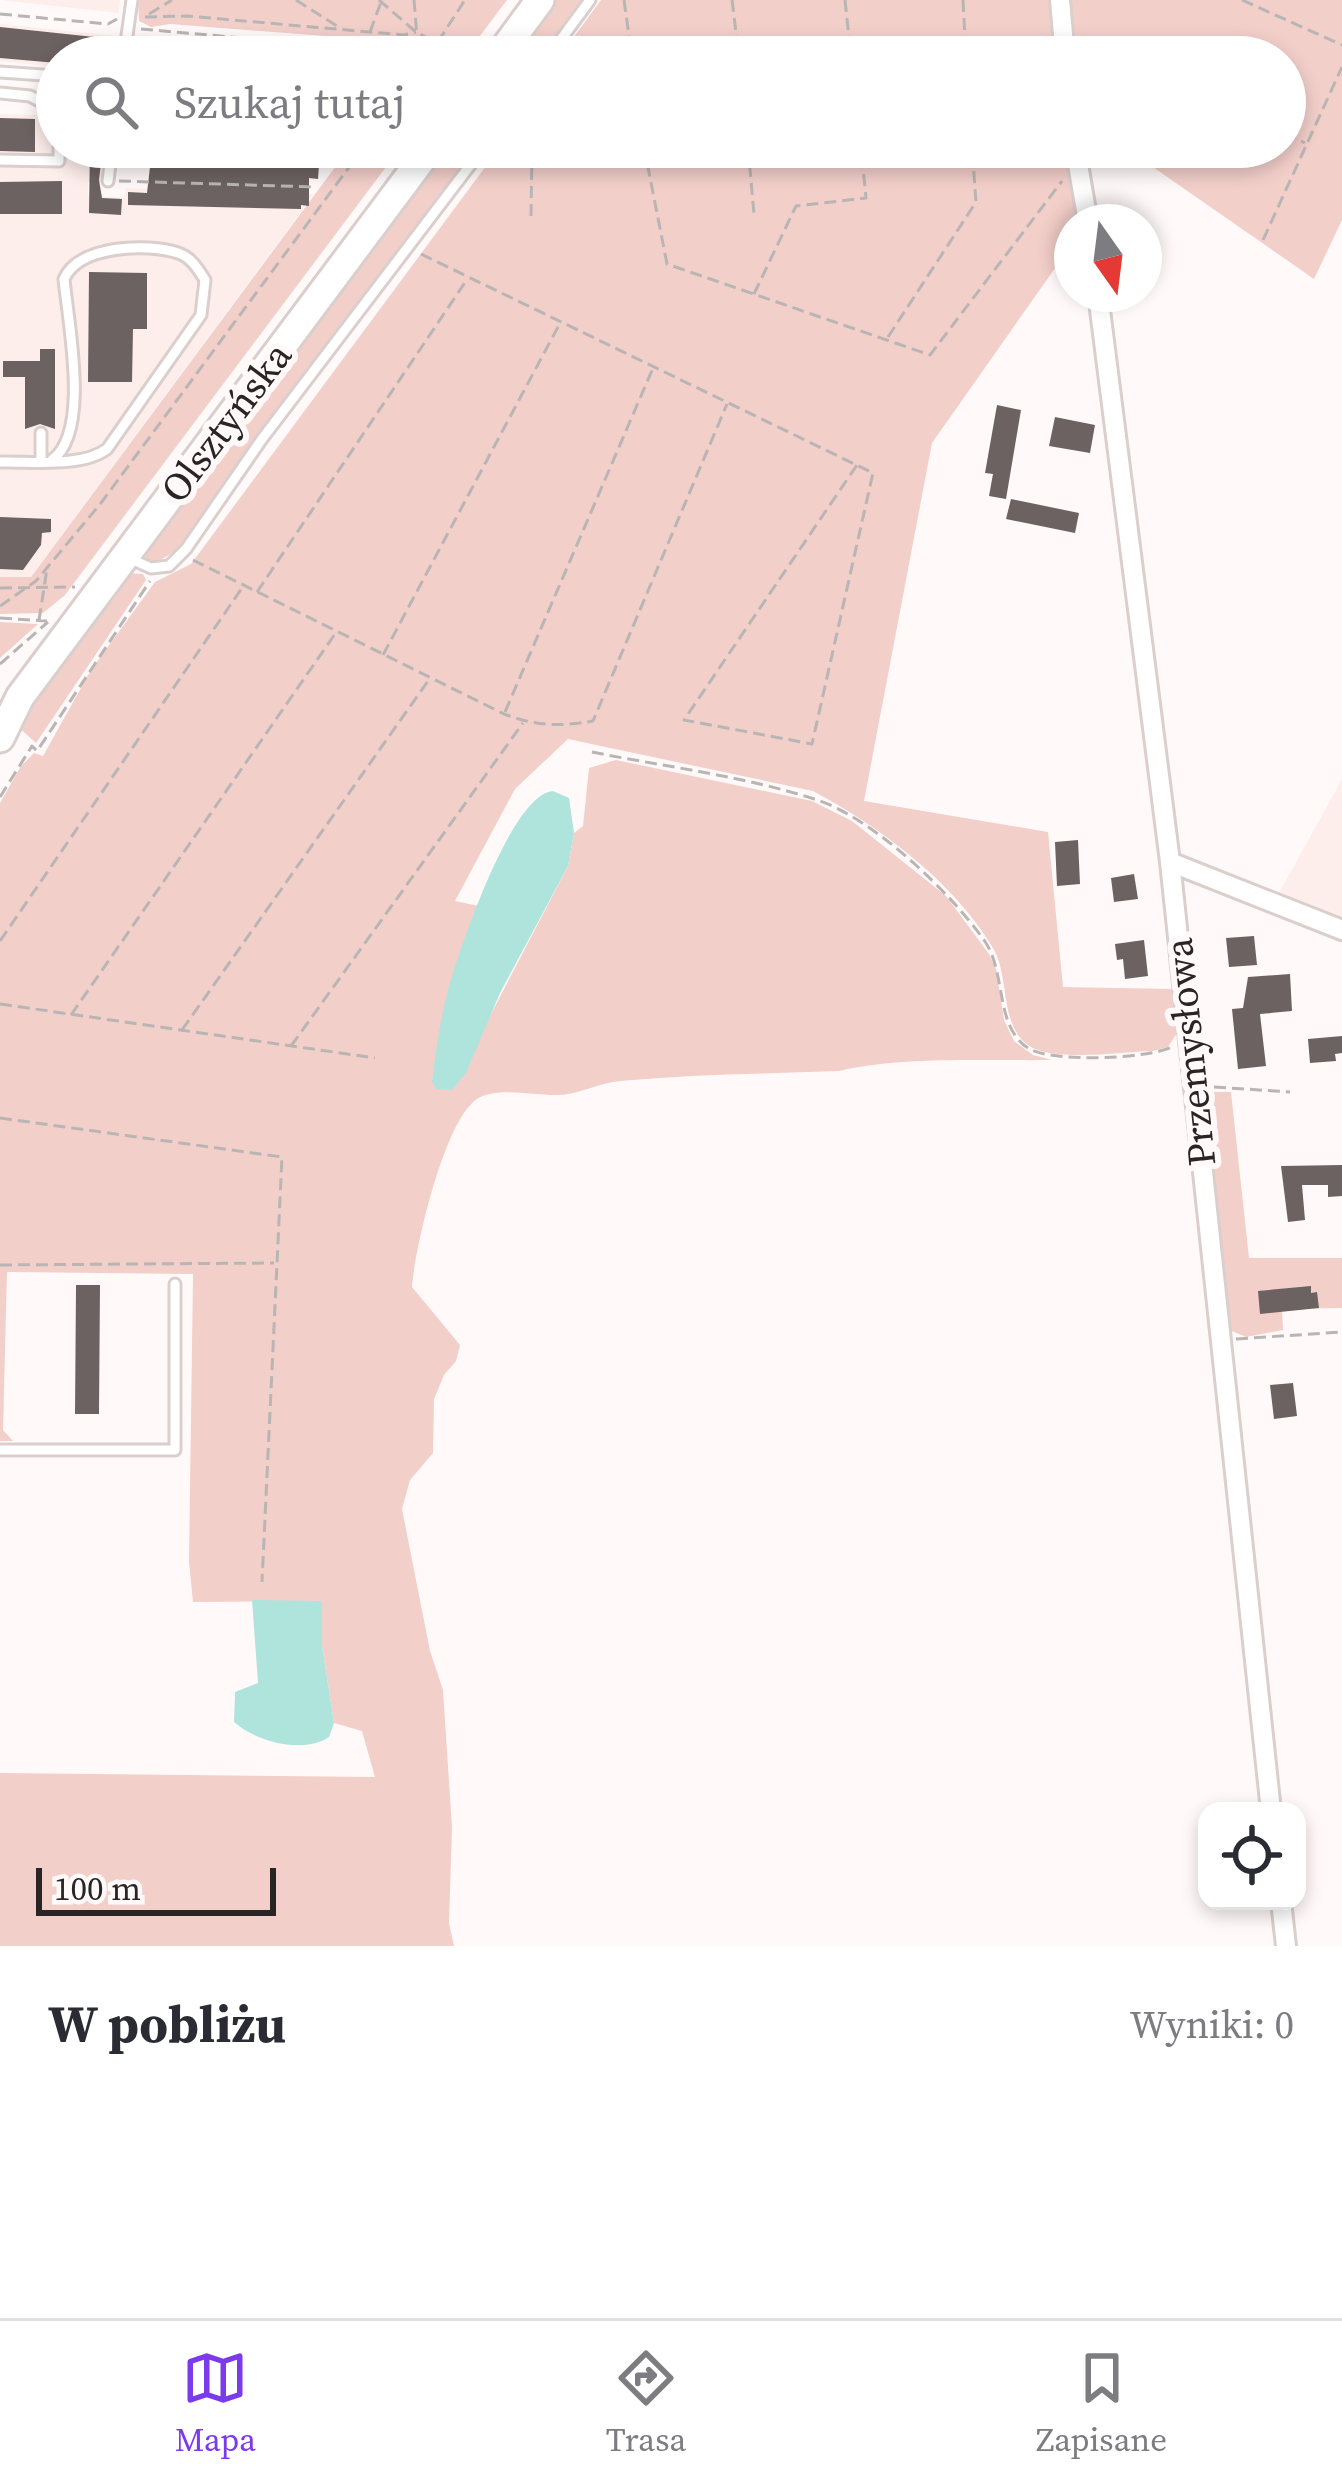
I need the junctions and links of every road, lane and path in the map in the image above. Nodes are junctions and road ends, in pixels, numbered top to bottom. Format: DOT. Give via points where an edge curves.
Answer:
graph roads {
  1 [pos="172,0"];
  2 [pos="296,0"];
  3 [pos="381,0"];
  4 [pos="465,0"];
  5 [pos="540,0"];
  6 [pos="590,0"];
  7 [pos="624,0"];
  8 [pos="732,0"];
  9 [pos="845,0"];
  10 [pos="963,0"];
  11 [pos="1060,0"];
  12 [pos="1242,0"];
  13 [pos="414,1"];
  14 [pos="131,6"];
  15 [pos="0,14"];
  16 [pos="145,17"];
  17 [pos="343,29"];
  18 [pos="370,32"];
  19 [pos="1064,34"];
  20 [pos="417,35"];
  21 [pos="127,36"];
  22 [pos="225,36"];
  23 [pos="442,36"];
  24 [pos="513,36"];
  25 [pos="563,36"];
  26 [pos="629,36"];
  27 [pos="736,36"];
  28 [pos="849,36"];
  29 [pos="965,36"];
  30 [pos="1069,36"];
  31 [pos="1342,45"];
  32 [pos="1342,67"];
  33 [pos="0,72"];
  34 [pos="36,75"];
  35 [pos="0,93"];
  36 [pos="36,99"];
  37 [pos="1307,143"];
  38 [pos="0,160"];
  39 [pos="36,161"];
  40 [pos="110,168"];
  41 [pos="348,168"];
  42 [pos="416,168"];
  43 [pos="468,168"];
  44 [pos="532,168"];
  45 [pos="646,168"];
  46 [pos="750,168"];
  47 [pos="863,168"];
  48 [pos="974,168"];
  49 [pos="1067,168"];
  50 [pos="1079,168"];
  51 [pos="1296,168"];
  52 [pos="108,181"];
  53 [pos="315,187"];
  54 [pos="1085,204"];
  55 [pos="754,214"];
  56 [pos="531,216"];
  57 [pos="1263,240"];
  58 [pos="408,248"];
  59 [pos="467,279"];
  60 [pos="753,296"];
  61 [pos="1100,312"];
  62 [pos="560,323"];
  63 [pos="887,338"];
  64 [pos="653,368"];
  65 [pos="728,404"];
  66 [pos="41,434"];
  67 [pos="47,460"];
  68 [pos="0,462"];
  69 [pos="856,465"];
  70 [pos="181,553"];
  71 [pos="138,562"];
  72 [pos="48,567"];
  73 [pos="77,586"];
  74 [pos="243,586"];
  75 [pos="0,588"];
  76 [pos="41,589"];
  77 [pos="23,590"];
  78 [pos="256,593"];
  79 [pos="0,606"];
  80 [pos="0,618"];
  81 [pos="39,620"];
  82 [pos="336,632"];
  83 [pos="383,655"];
  84 [pos="0,664"];
  85 [pos="429,680"];
  86 [pos="10,704"];
  87 [pos="504,714"];
  88 [pos="524,721"];
  89 [pos="0,738"];
  90 [pos="592,752"];
  91 [pos="0,797"];
  92 [pos="1170,862"];
  93 [pos="1342,930"];
  94 [pos="0,941"];
  95 [pos="0,1004"];
  96 [pos="71,1015"];
  97 [pos="182,1030"];
  98 [pos="1188,1033"];
  99 [pos="291,1046"];
  100 [pos="375,1058"];
  101 [pos="1193,1085"];
  102 [pos="1290,1092"];
  103 [pos="0,1118"];
  104 [pos="277,1263"];
  105 [pos="0,1265"];
  106 [pos="176,1284"];
  107 [pos="1218,1332"];
  108 [pos="1342,1332"];
  109 [pos="0,1450"];
  110 [pos="262,1582"];
  111 [pos="1269,1802"];
  112 [pos="1282,1910"];
  113 [pos="1286,1946"];
  1 -- 16 [label="path"];
  2 -- 17 [label="path"];
  3 -- 18 [label="path"];
  3 -- 20 [label="path"];
  4 -- 23 [label="path"];
  5 -- 24 [label="main road"];
  6 -- 25 [label="lane"];
  7 -- 26 [label="path"];
  8 -- 27 [label="path"];
  9 -- 28 [label="path"];
  10 -- 29 [label="path"];
  11 -- 19 [label="street"];
  12 -- 31 [label="path"];
  13 -- 20 [label="path"];
  14 -- 15 [label="path" via="108,24"];
  14 -- 21 [label="lane"];
  16 -- 17 [label="path"];
  16 -- 22 [label="path" via="136,28"];
  17 -- 18 [label="path"];
  18 -- 20 [label="path"];
  19 -- 30 [label="path"];
  32 -- 37 [label="path"];
  33 -- 34 [label="lane"];
  35 -- 36 [label="lane"];
  38 -- 39 [label="lane"];
  40 -- 52 [label="lane"];
  41 -- 72 [label="path"];
  42 -- 71 [label="main road, Olsztyńska"];
  43 -- 58 [label="lane"];
  44 -- 56 [label="path"];
  45 -- 60 [label="path" via="668,264"];
  46 -- 55 [label="path"];
  47 -- 60 [label="path" via="866,198 796,206"];
  48 -- 63 [label="path" via="976,202"];
  49 -- 63 [label="path" via="930,355"];
  50 -- 54 [label="street"];
  51 -- 57 [label="path"];
  52 -- 53 [label="path"];
  58 -- 59 [label="path"];
  58 -- 70 [label="lane"];
  59 -- 62 [label="path"];
  59 -- 78 [label="path"];
  60 -- 63 [label="path"];
  61 -- 92 [label="street, Przemysłowa"];
  62 -- 64 [label="path"];
  62 -- 83 [label="path"];
  64 -- 65 [label="path"];
  64 -- 87 [label="path"];
  65 -- 69 [label="path"];
  65 -- 88 [label="path" via="592,722"];
  66 -- 67 [label="lane"];
  67 -- 67 [label="lane" via="107,449 201,315 205,280 185,256 103,250 68,270 72,431 63,452"];
  67 -- 68 [label="lane"];
  69 -- 69 [label="path" via="873,472 812,744 684,720"];
  70 -- 71 [label="lane" via="169,566"];
  70 -- 74 [label="path"];
  71 -- 86 [label="main road, Olsztyńska"];
  71 -- 91 [label="path" via="153,576"];
  72 -- 76 [label="path"];
  72 -- 77 [label="path"];
  73 -- 76 [label="path"];
  74 -- 78 [label="path"];
  74 -- 94 [label="path"];
  75 -- 77 [label="path"];
  76 -- 77 [label="path"];
  76 -- 81 [label="path"];
  77 -- 79 [label="path"];
  78 -- 82 [label="path"];
  80 -- 81 [label="path"];
  81 -- 84 [label="path" via="49,621"];
  82 -- 83 [label="path"];
  82 -- 96 [label="path"];
  83 -- 85 [label="path"];
  85 -- 87 [label="path"];
  85 -- 97 [label="path"];
  86 -- 89 [label="main road, Olsztyńska"];
  87 -- 88 [label="path"];
  88 -- 99 [label="path"];
  90 -- 98 [label="path" via="817,800 859,823 932,878 977,930 998,968 1011,1029 1034,1052 1159,1053"];
  92 -- 93 [label="street"];
  92 -- 98 [label="street, Przemysłowa"];
  95 -- 96 [label="path"];
  96 -- 97 [label="path"];
  97 -- 99 [label="path"];
  98 -- 101 [label="street, Przemysłowa"];
  99 -- 100 [label="path"];
  101 -- 102 [label="path"];
  101 -- 107 [label="street, Przemysłowa"];
  103 -- 104 [label="path" via="282,1157"];
  104 -- 105 [label="path"];
  104 -- 110 [label="path"];
  106 -- 109 [label="lane" via="175,1450"];
  107 -- 108 [label="path" via="1244,1341"];
  107 -- 111 [label="street, Przemysłowa"];
  112 -- 113 [label="street"];
}
